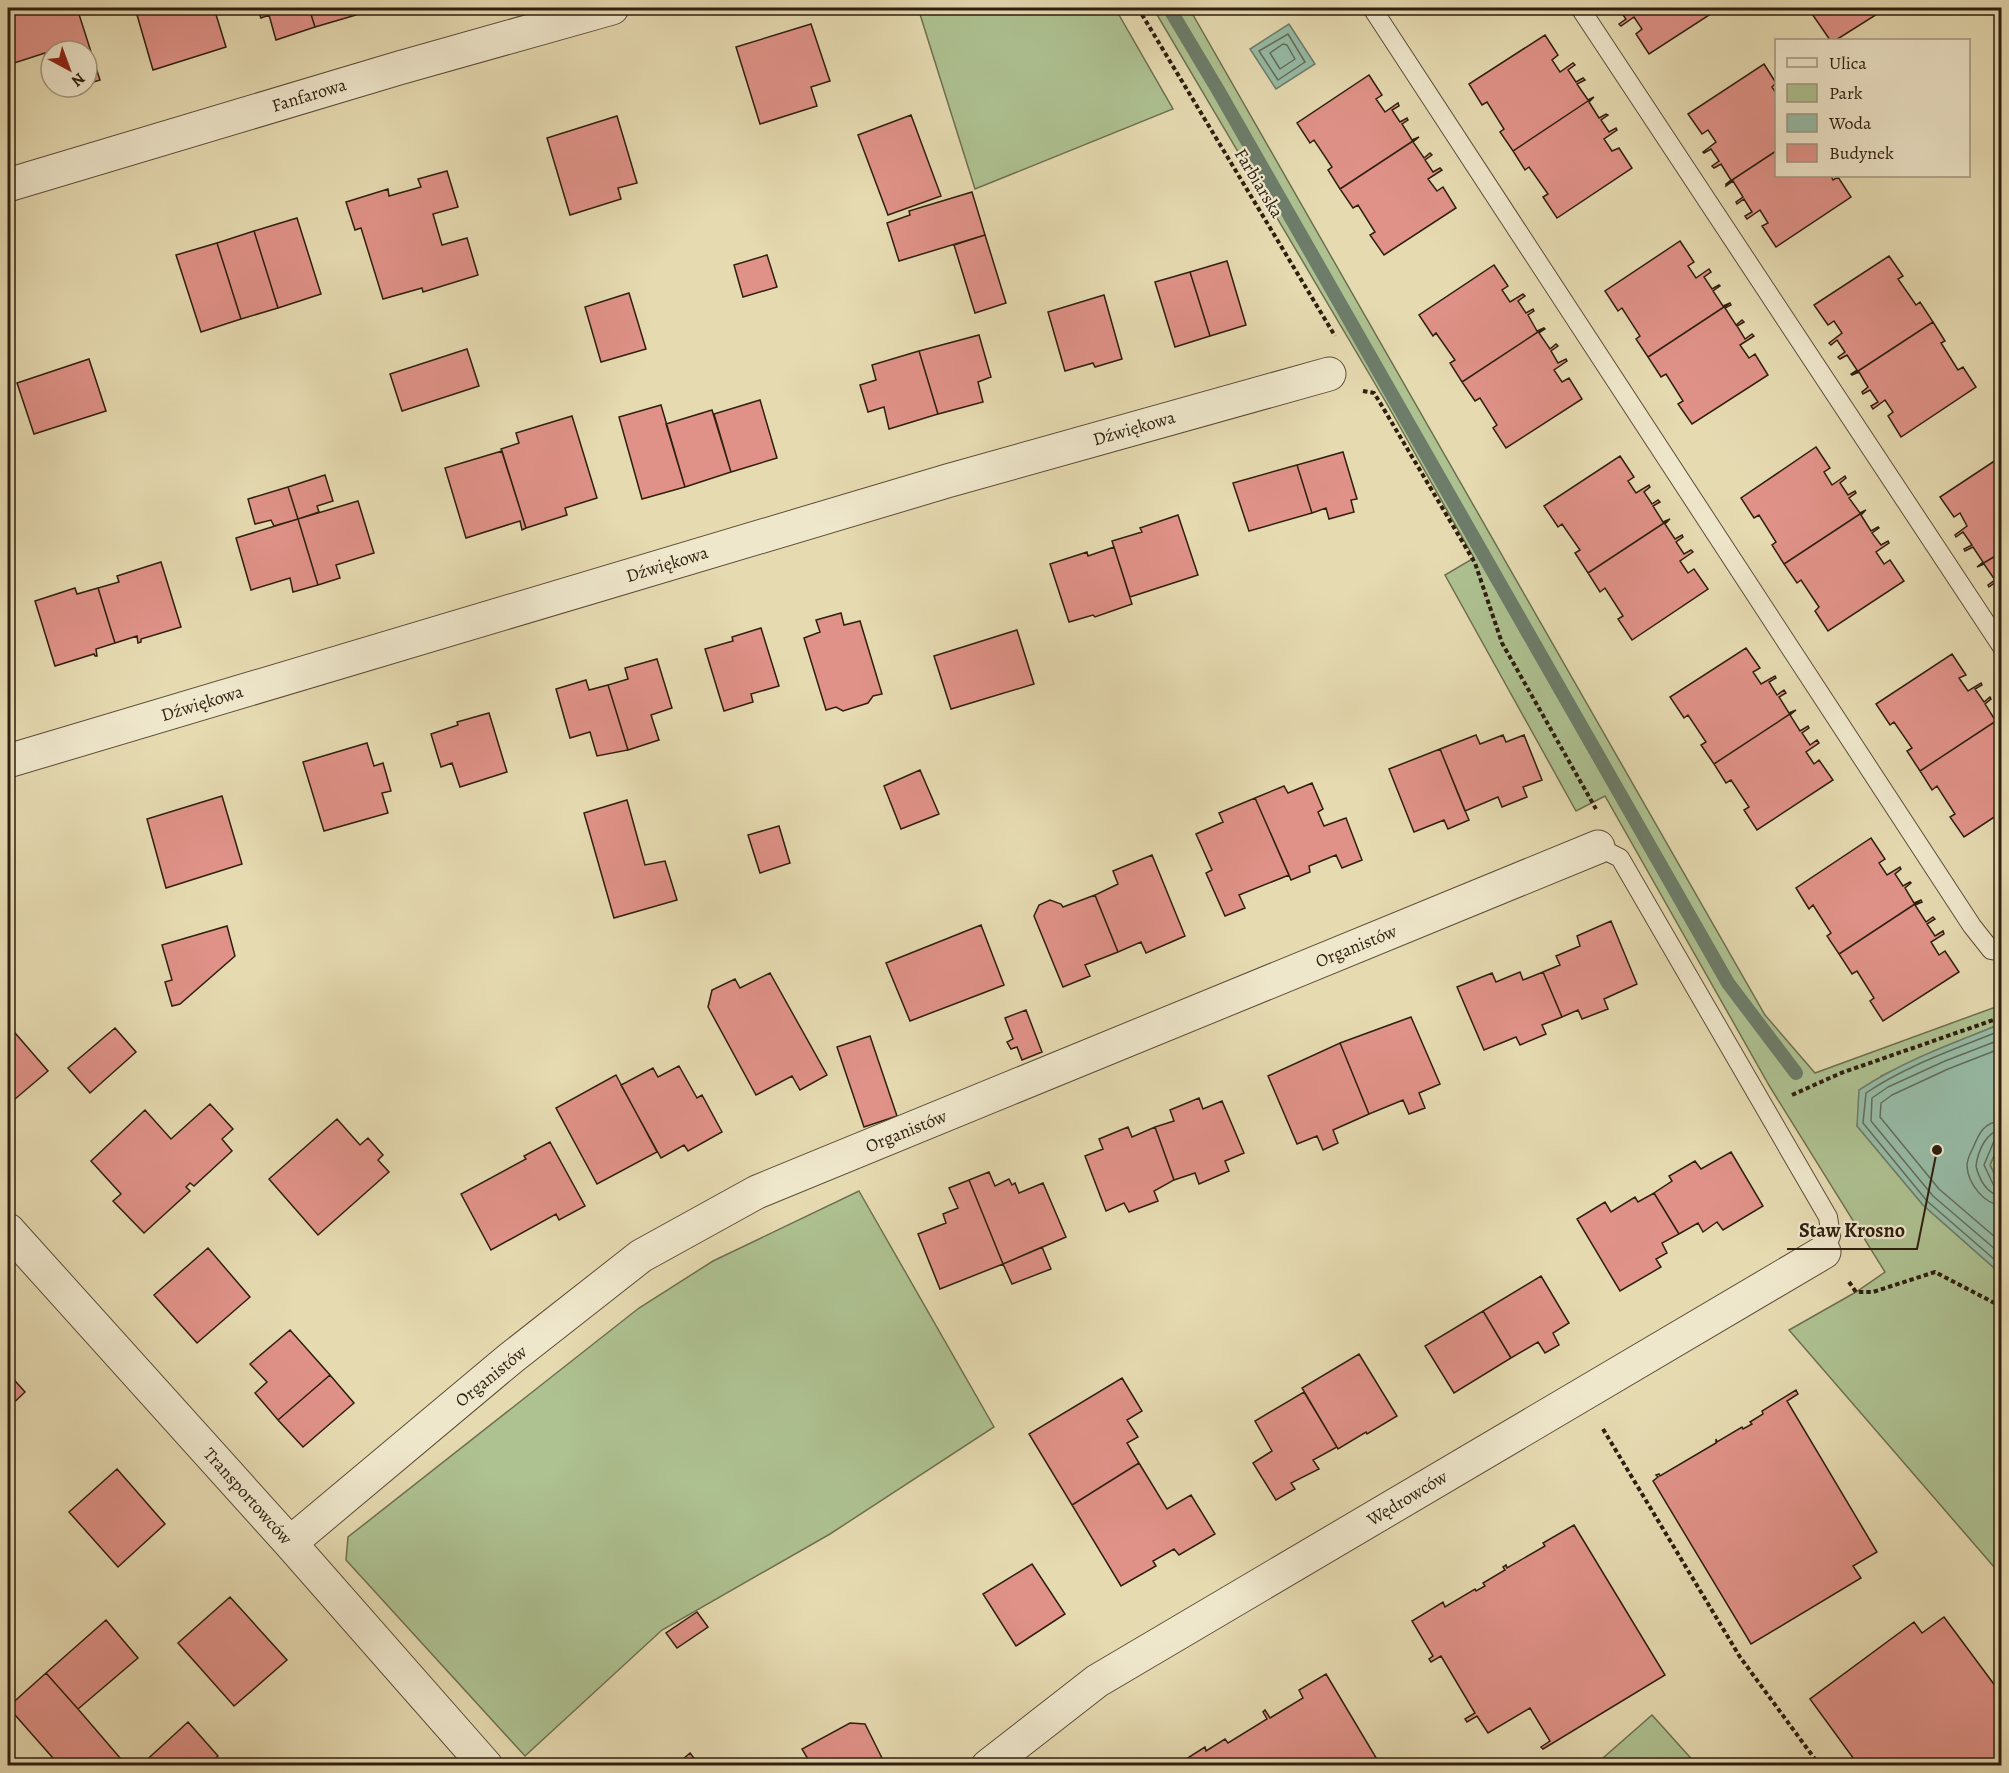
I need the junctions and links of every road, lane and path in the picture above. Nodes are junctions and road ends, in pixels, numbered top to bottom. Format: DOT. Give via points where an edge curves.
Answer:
graph roads {
  1 [pos="612,8"];
  2 [pos="1138,8"];
  3 [pos="1372,8"];
  4 [pos="1580,8"];
  5 [pos="8,185"];
  6 [pos="1335,366"];
  7 [pos="2001,647"];
  8 [pos="8,761"];
  9 [pos="1598,847"];
  10 [pos="2001,952"];
  11 [pos="2001,1017"];
  12 [pos="1764,1107"];
  13 [pos="8,1230"];
  14 [pos="1824,1252"];
  15 [pos="1856,1292"];
  16 [pos="2001,1307"];
  17 [pos="1598,1420"];
  18 [pos="290,1543"];
  19 [pos="997,1763"];
  20 [pos="486,1766"];
  21 [pos="1820,1766"];
  1 -- 5 [label="street, Fanfarowa"];
  2 -- 6 [label="path, Farbiarska" via="1336,336 1341,348"];
  3 -- 10 [label="lane" via="1972,926 1991,950"];
  4 -- 7 [label="lane"];
  6 -- 8 [label="street, Dźwiękowa"];
  6 -- 9 [label="path, Farbiarska" via="1364,391 1374,393 1474,563 1502,643 1601,817"];
  9 -- 12 [label="lane" via="1620,858"];
  9 -- 18 [label="street, Organistów" via="757,1191 641,1256 511,1358"];
  11 -- 12 [label="path" via="1841,1073"];
  12 -- 14 [label="lane" via="1828,1217 1830,1236"];
  13 -- 18 [label="street, Transportowców"];
  14 -- 19 [label="street, Wędrowców" via="1097,1681"];
  15 -- 16 [label="path" via="1873,1292 1935,1272"];
  17 -- 21 [label="path" via="1740,1657"];
  18 -- 20 [label="street, Transportowców"];
}
